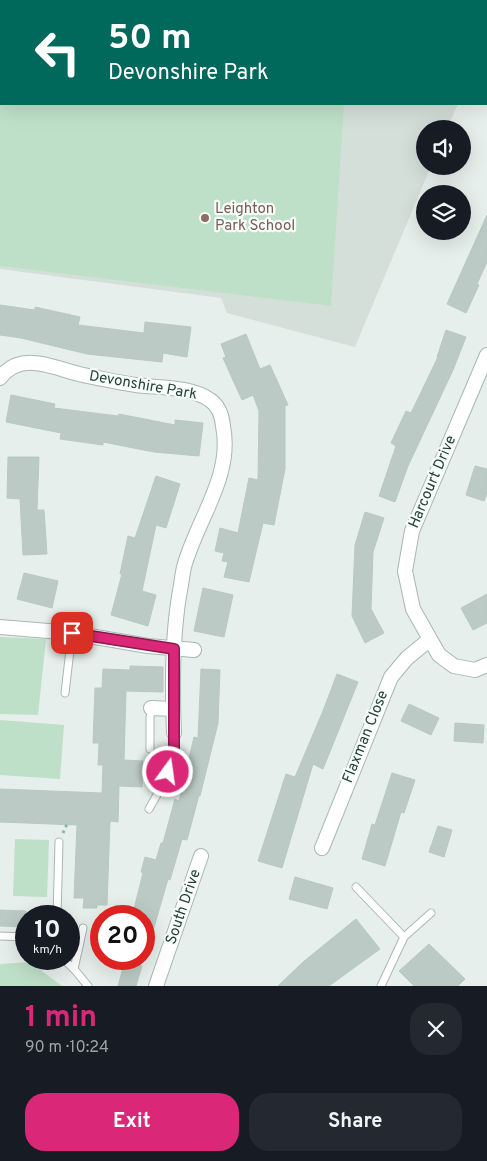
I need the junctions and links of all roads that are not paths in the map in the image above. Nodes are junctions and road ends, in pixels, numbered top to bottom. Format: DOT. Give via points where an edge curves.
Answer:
graph roads {
  1 [pos="487,354"];
  2 [pos="0,378"];
  3 [pos="0,627"];
  4 [pos="72,633"];
  5 [pos="429,640"];
  6 [pos="174,649"];
  7 [pos="194,650"];
  8 [pos="487,665"];
  9 [pos="65,693"];
  10 [pos="152,708"];
  11 [pos="173,708"];
  12 [pos="174,733"];
  13 [pos="150,749"];
  14 [pos="149,809"];
  15 [pos="59,842"];
  16 [pos="322,848"];
  17 [pos="201,856"];
  18 [pos="356,887"];
  19 [pos="57,905"];
  20 [pos="431,913"];
  21 [pos="83,928"];
  22 [pos="0,936"];
  23 [pos="15,936"];
  24 [pos="404,937"];
  25 [pos="80,942"];
  26 [pos="75,970"];
  27 [pos="88,986"];
  28 [pos="156,986"];
  29 [pos="381,986"];
  1 -- 5 [label="street, Harcourt Drive" via="412,531 405,571 414,609"];
  2 -- 6 [label="street, Devonshire Park" via="18,364 44,364 74,374 190,391 211,400 221,413 224,458 220,480 184,566"];
  3 -- 4 [label="street"];
  4 -- 6 [label="street"];
  4 -- 9 [label="lane"];
  5 -- 8 [label="street, Harcourt Drive" via="439,655 454,666 475,670"];
  5 -- 16 [label="street, Flaxman Close" via="391,676"];
  6 -- 7 [label="street"];
  6 -- 11 [label="street, Devonshire Park"];
  10 -- 11 [label="street"];
  10 -- 13 [label="lane"];
  11 -- 12 [label="street, Devonshire Park"];
  12 -- 14 [label="lane, Devonshire Park" via="174,758"];
  15 -- 19 [label="lane"];
  17 -- 28 [label="street, South Drive"];
  18 -- 24 [label="lane"];
  20 -- 24 [label="lane"];
  21 -- 25 [label="lane"];
  22 -- 23 [label="lane"];
  24 -- 29 [label="lane"];
  26 -- 27 [label="lane"];
}
